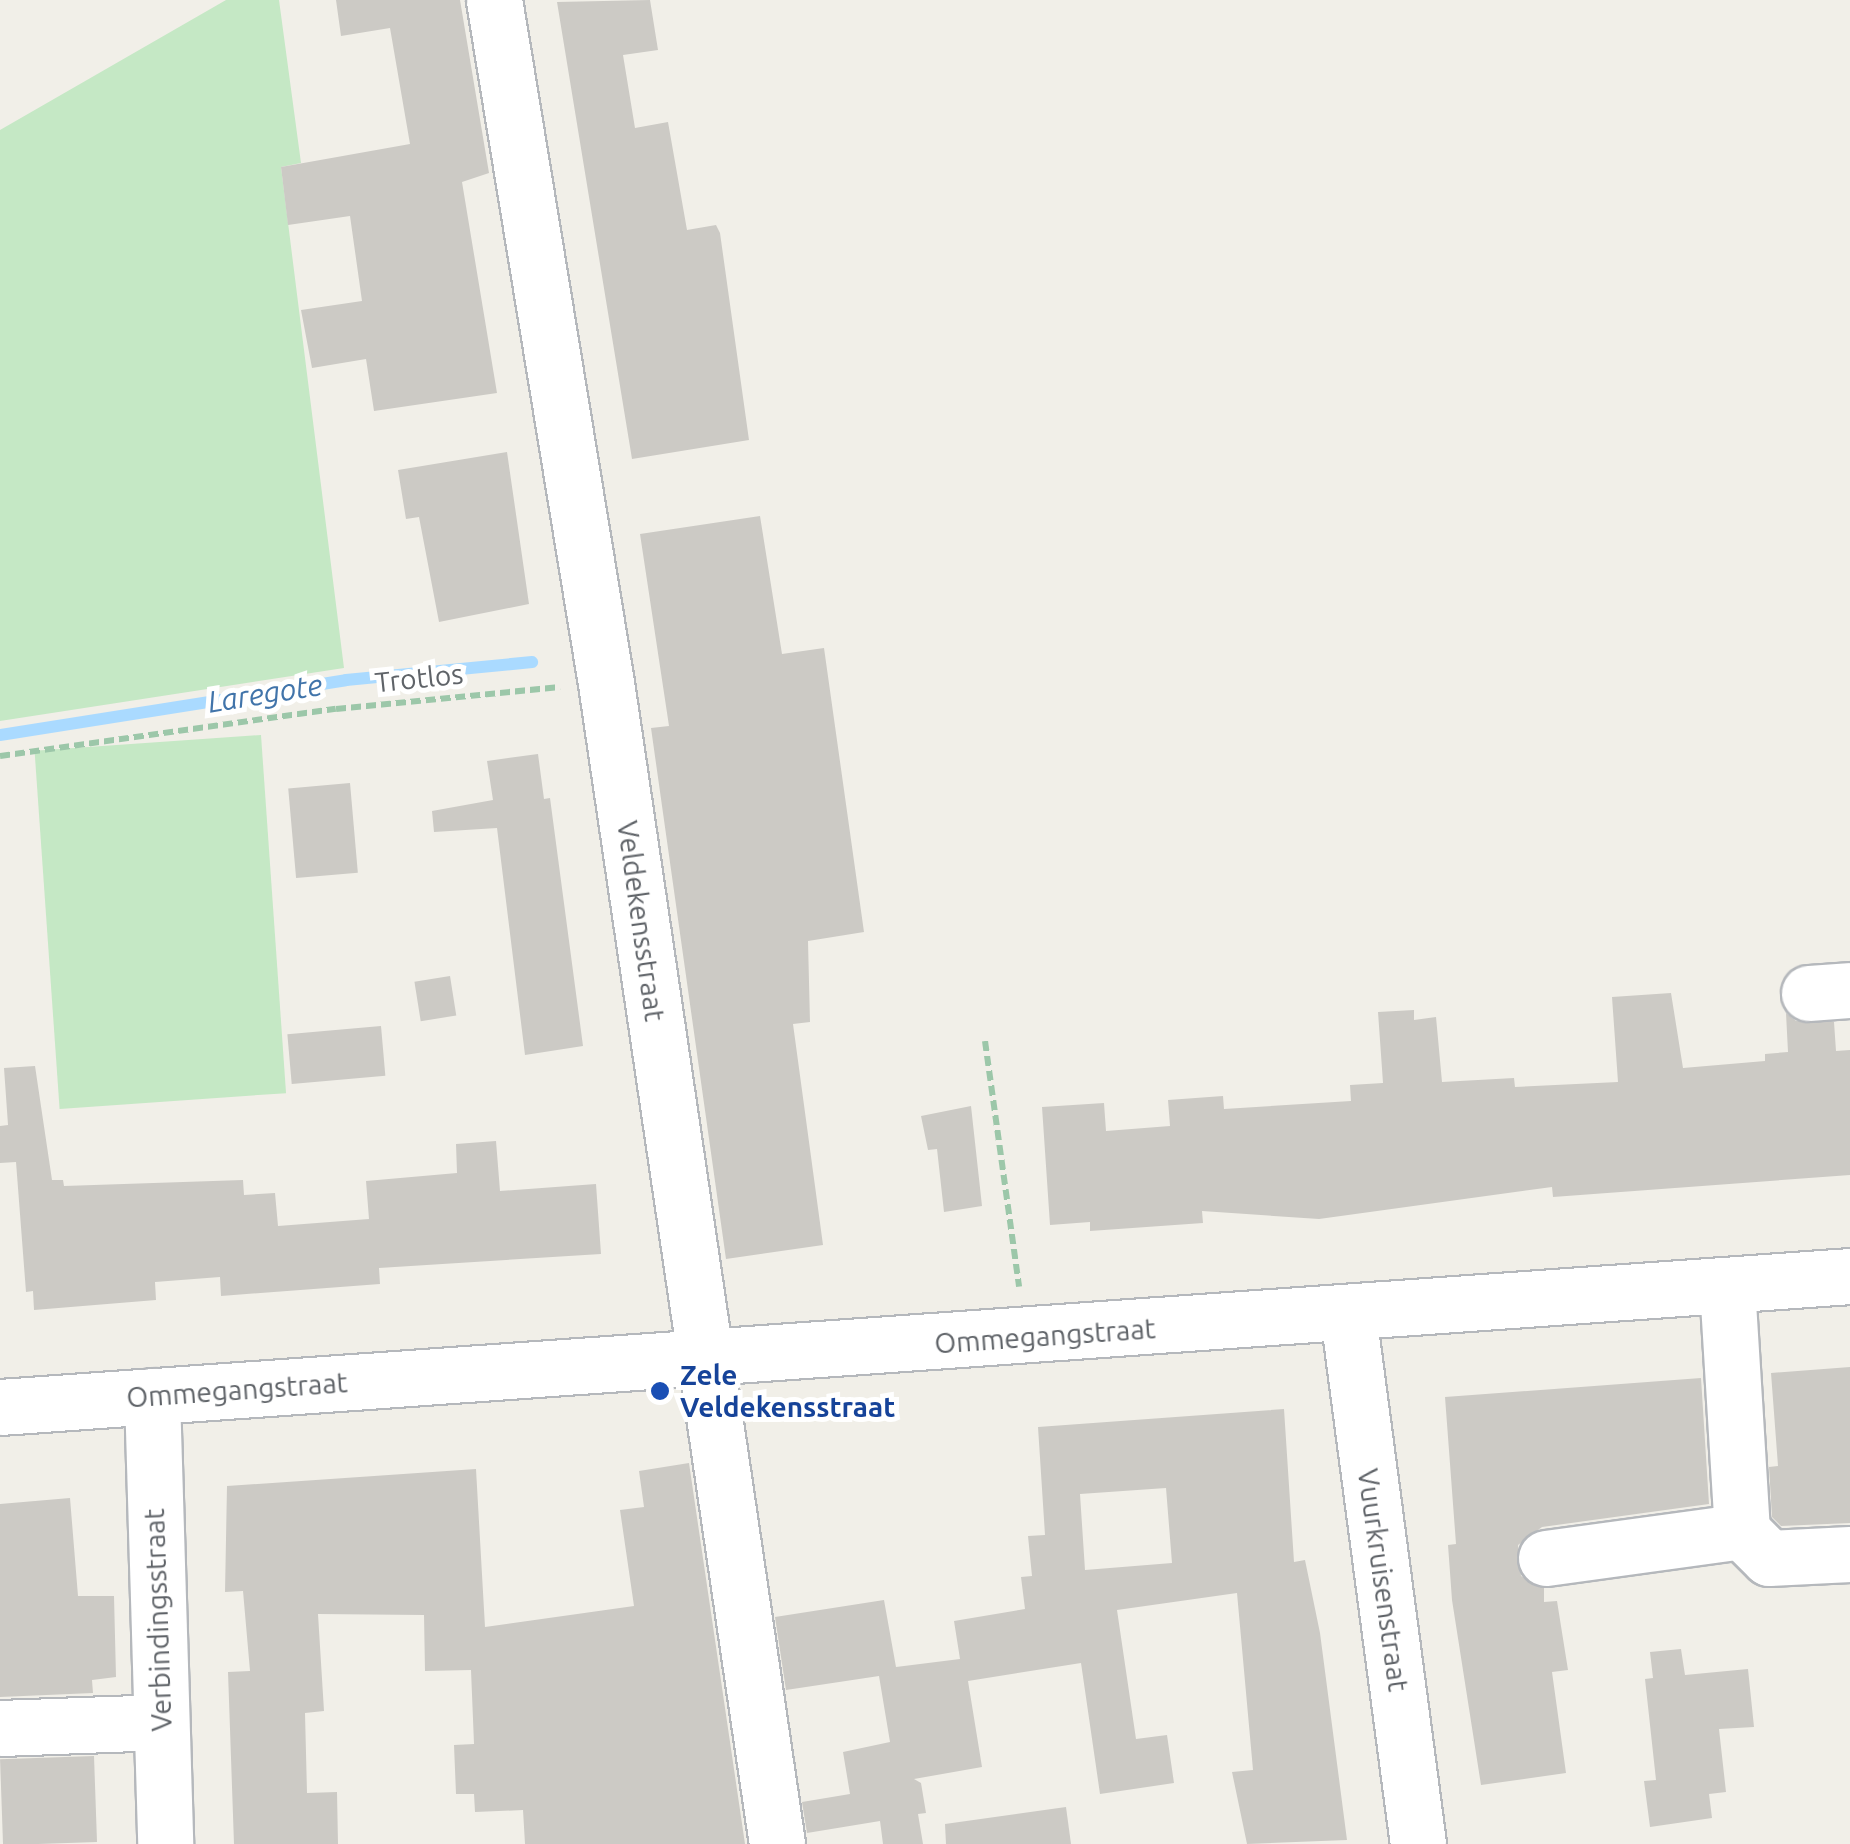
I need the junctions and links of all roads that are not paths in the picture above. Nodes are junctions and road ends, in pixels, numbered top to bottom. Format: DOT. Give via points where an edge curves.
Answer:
graph roads {
  1 [pos="494,0"];
  2 [pos="1850,1276"];
  3 [pos="1727,1286"];
  4 [pos="1348,1316"];
  5 [pos="705,1356"];
  6 [pos="152,1396"];
  7 [pos="0,1407"];
  8 [pos="1742,1531"];
  9 [pos="1850,1554"];
  10 [pos="1546,1558"];
  11 [pos="162,1722"];
  12 [pos="0,1728"];
  13 [pos="164,1844"];
  14 [pos="777,1844"];
  15 [pos="1418,1844"];
  1 -- 5 [label="street, Veldekensstraat" via="606,683"];
  2 -- 3 [label="street, Ommegangstraat"];
  3 -- 4 [label="street, Ommegangstraat"];
  3 -- 8 [label="street"];
  4 -- 5 [label="street, Ommegangstraat"];
  4 -- 15 [label="street, Vuurkruisenstraat"];
  5 -- 6 [label="street, Ommegangstraat"];
  5 -- 14 [label="street, Veldekensstraat"];
  6 -- 7 [label="street, Ommegangstraat"];
  6 -- 11 [label="street, Verbindingsstraat"];
  8 -- 9 [label="street" via="1769,1558"];
  8 -- 10 [label="street"];
  11 -- 12 [label="street"];
  11 -- 13 [label="street, Verbindingsstraat"];
}
